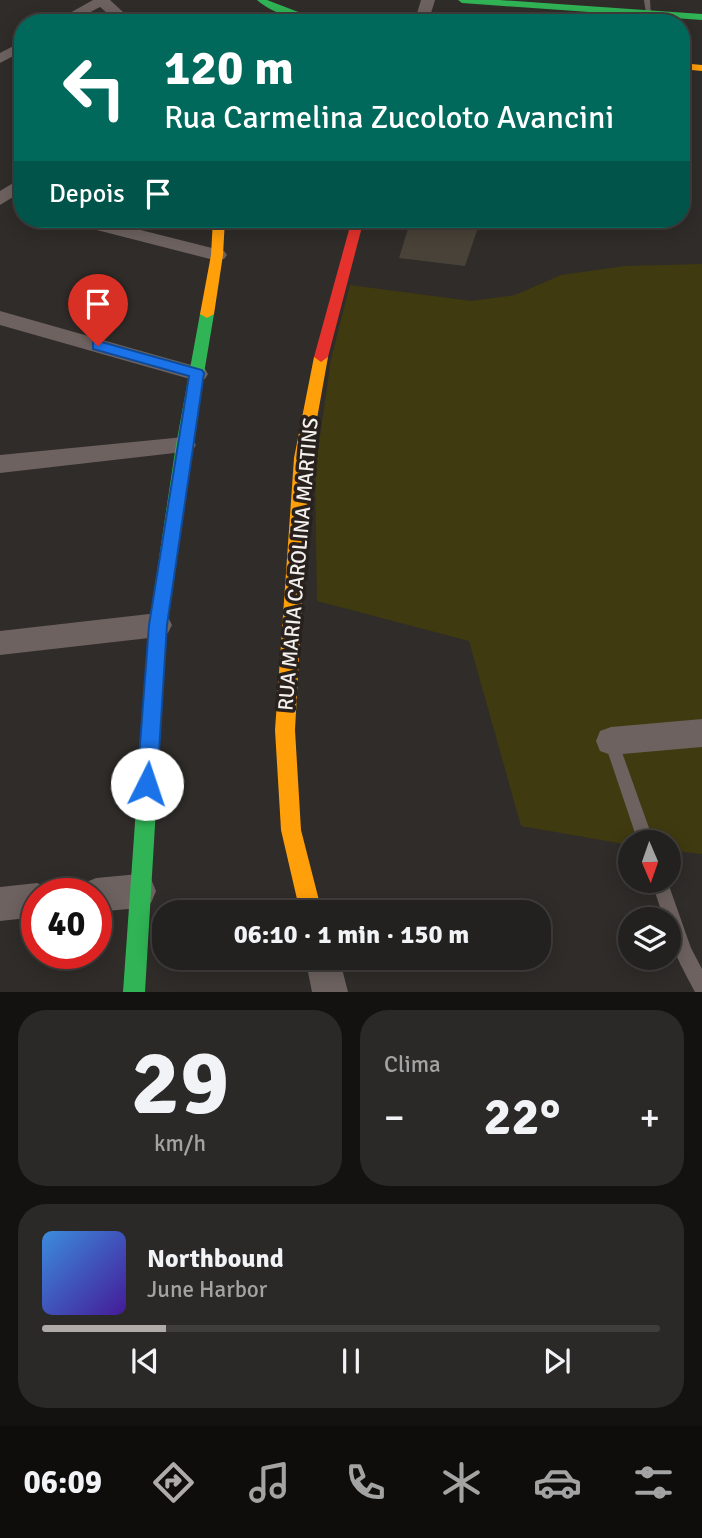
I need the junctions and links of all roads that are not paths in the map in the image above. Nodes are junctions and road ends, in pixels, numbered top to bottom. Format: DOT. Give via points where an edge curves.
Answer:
graph roads {
  1 [pos="66,0"];
  2 [pos="102,0"];
  3 [pos="261,0"];
  4 [pos="462,0"];
  5 [pos="648,7"];
  6 [pos="82,9"];
  7 [pos="289,13"];
  8 [pos="74,14"];
  9 [pos="118,14"];
  10 [pos="292,14"];
  11 [pos="112,228"];
  12 [pos="218,228"];
  13 [pos="356,228"];
  14 [pos="217,255"];
  15 [pos="0,318"];
  16 [pos="197,373"];
  17 [pos="184,445"];
  18 [pos="0,464"];
  19 [pos="158,625"];
  20 [pos="0,643"];
  21 [pos="702,733"];
  22 [pos="611,741"];
  23 [pos="642,830"];
  24 [pos="139,891"];
  25 [pos="664,893"];
  26 [pos="112,894"];
  27 [pos="308,900"];
  28 [pos="21,902"];
  29 [pos="0,904"];
  30 [pos="325,970"];
  31 [pos="702,988"];
  32 [pos="134,992"];
  33 [pos="330,992"];
  1 -- 6 [label="street"];
  2 -- 6 [label="street"];
  2 -- 9 [label="street"];
  3 -- 7 [label="street"];
  4 -- 5 [label="street"];
  6 -- 8 [label="street"];
  7 -- 10 [label="street"];
  11 -- 14 [label="street"];
  12 -- 14 [label="street"];
  13 -- 27 [label="street, RUA MARIA CAROLINA MARTINS" via="316,374 302,458 285,730 291,830"];
  14 -- 16 [label="street"];
  15 -- 16 [label="street"];
  16 -- 17 [label="street"];
  17 -- 18 [label="street"];
  17 -- 19 [label="street"];
  19 -- 20 [label="street"];
  19 -- 24 [label="street"];
  21 -- 22 [label="street"];
  22 -- 23 [label="lane"];
  24 -- 26 [label="street"];
  24 -- 32 [label="street"];
  25 -- 31 [label="lane"];
  28 -- 29 [label="street"];
  30 -- 33 [label="street"];
}
